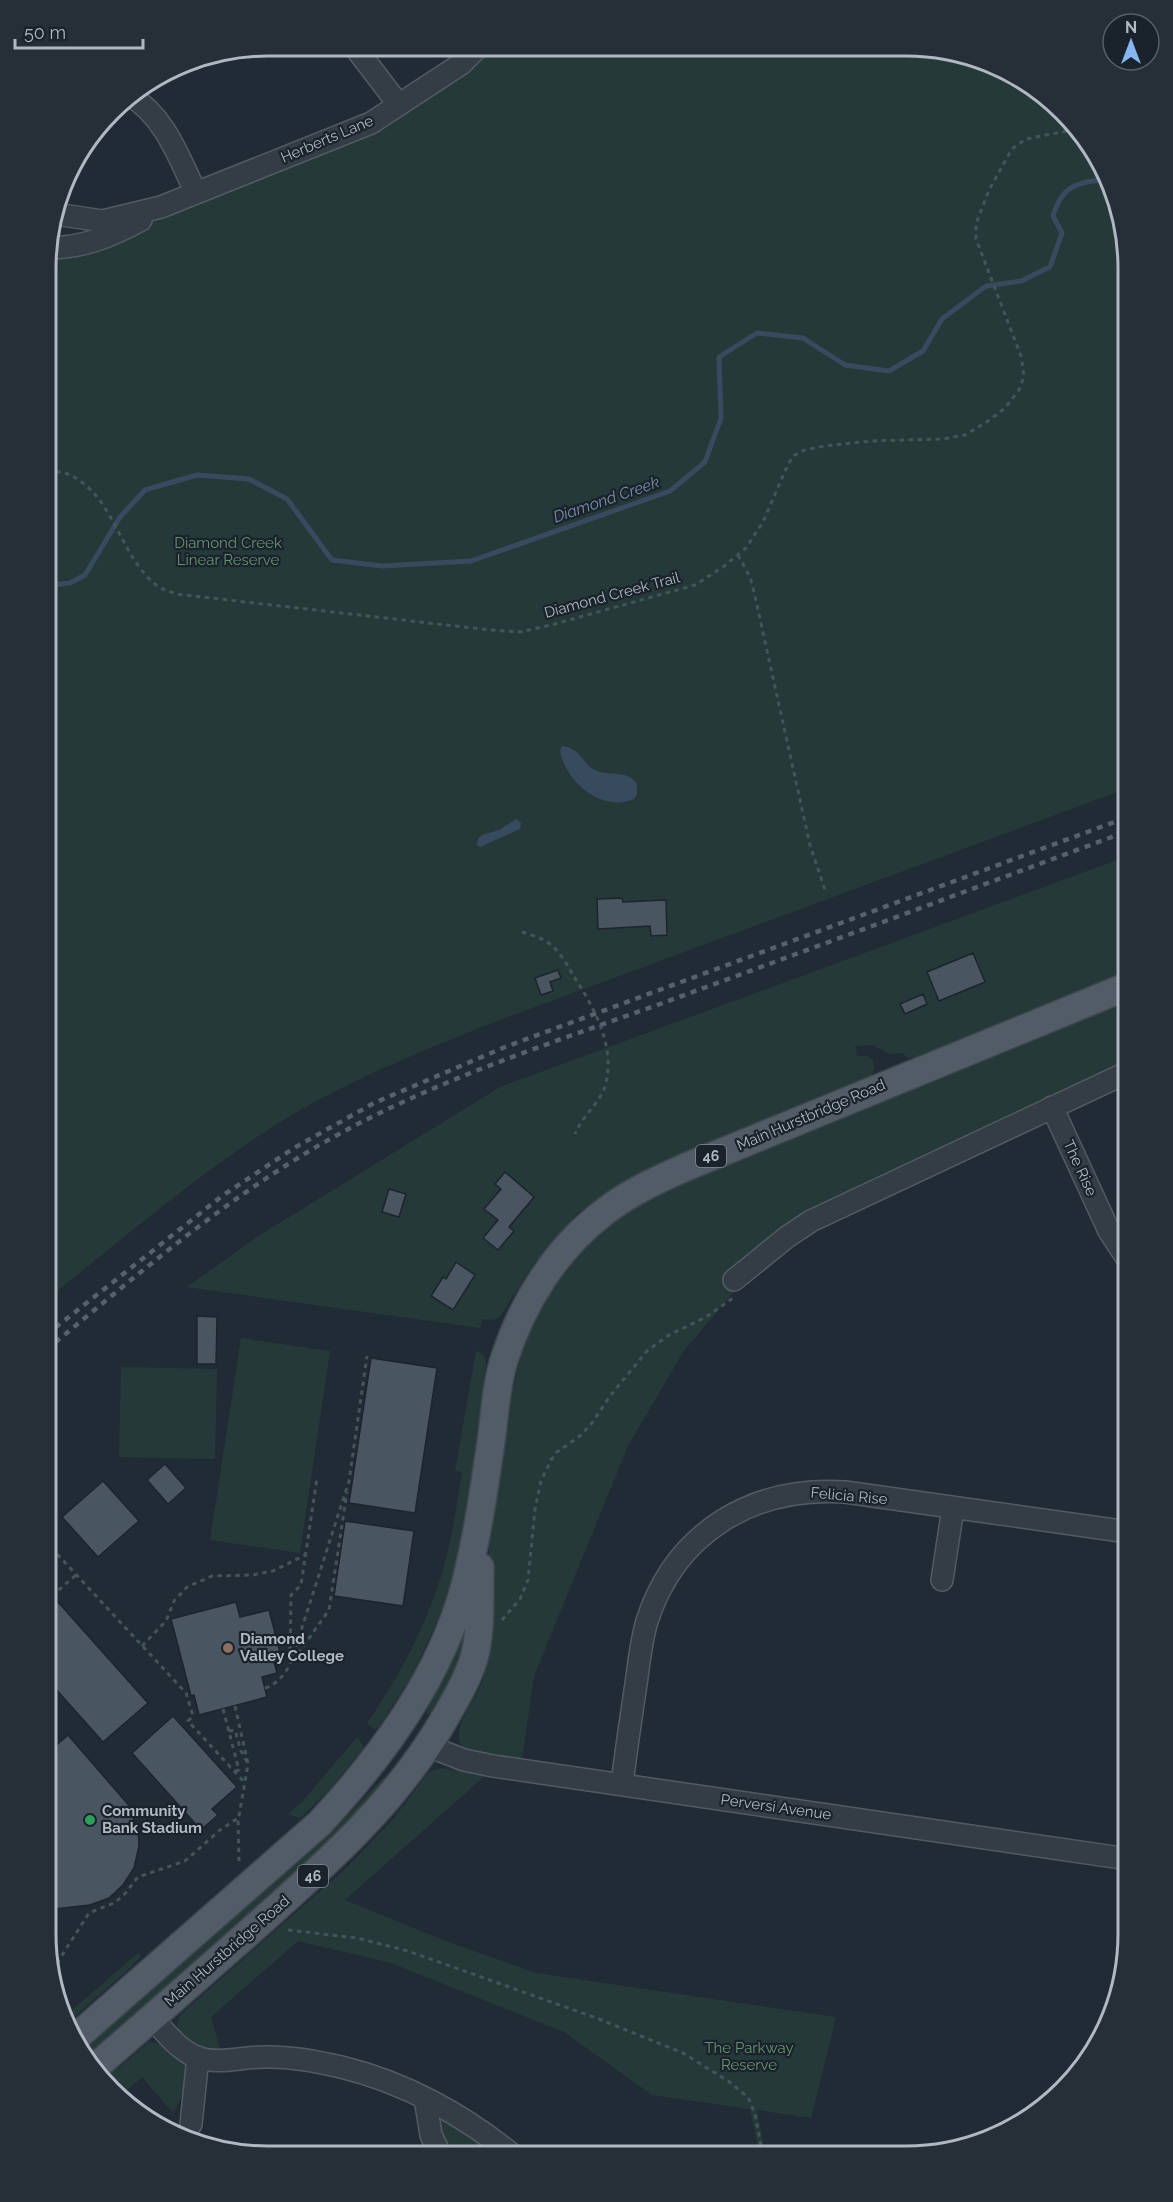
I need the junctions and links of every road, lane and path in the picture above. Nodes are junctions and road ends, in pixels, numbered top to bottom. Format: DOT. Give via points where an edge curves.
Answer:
graph roads {
  1 [pos="362,56"];
  2 [pos="469,56"];
  3 [pos="137,101"];
  4 [pos="399,105"];
  5 [pos="1067,131"];
  6 [pos="196,193"];
  7 [pos="161,207"];
  8 [pos="62,215"];
  9 [pos="68,247"];
  10 [pos="56,248"];
  11 [pos="56,472"];
  12 [pos="738,555"];
  13 [pos="825,890"];
  14 [pos="522,932"];
  15 [pos="1118,990"];
  16 [pos="1118,1077"];
  17 [pos="1052,1107"];
  18 [pos="575,1134"];
  19 [pos="1118,1244"];
  20 [pos="738,1286"];
  21 [pos="367,1356"];
  22 [pos="317,1478"];
  23 [pos="349,1481"];
  24 [pos="482,1506"];
  25 [pos="953,1508"];
  26 [pos="1118,1531"];
  27 [pos="56,1552"];
  28 [pos="305,1555"];
  29 [pos="77,1574"];
  30 [pos="942,1580"];
  31 [pos="56,1592"];
  32 [pos="498,1624"];
  33 [pos="142,1646"];
  34 [pos="290,1665"];
  35 [pos="265,1688"];
  36 [pos="235,1706"];
  37 [pos="223,1709"];
  38 [pos="229,1731"];
  39 [pos="396,1732"];
  40 [pos="428,1746"];
  41 [pos="248,1764"];
  42 [pos="235,1771"];
  43 [pos="246,1784"];
  44 [pos="622,1784"];
  45 [pos="238,1818"];
  46 [pos="1118,1858"];
  47 [pos="239,1862"];
  48 [pos="288,1930"];
  49 [pos="59,1960"];
  50 [pos="58,1965"];
  51 [pos="152,2018"];
  52 [pos="81,2034"];
  53 [pos="198,2057"];
  54 [pos="99,2063"];
  55 [pos="425,2098"];
  56 [pos="191,2124"];
  57 [pos="436,2146"];
  58 [pos="500,2146"];
  59 [pos="761,2146"];
  1 -- 4 [label="street"];
  2 -- 4 [label="street, Herberts Lane"];
  3 -- 6 [label="street" via="150,111 172,142"];
  4 -- 6 [label="street, Herberts Lane" via="371,123"];
  5 -- 12 [label="path, Diamond Creek Trail" via="1026,139 1012,149 976,224 976,239 1021,356 1024,376 1019,390 1005,408 965,435 801,451 792,457 763,522"];
  6 -- 7 [label="street, Herberts Lane"];
  7 -- 8 [label="street, Herberts Lane" via="103,221"];
  7 -- 9 [label="street, Herberts Lane" via="117,234"];
  8 -- 9 [label="street" via="75,222 77,236"];
  9 -- 10 [label="street, Herberts Lane"];
  11 -- 12 [label="path, Diamond Creek Trail" via="68,474 99,498 135,562 156,586 176,594 520,632 695,585"];
  12 -- 13 [label="path" via="754,592 810,845"];
  14 -- 18 [label="path" via="542,939 561,955 593,1008 606,1045 608,1067 603,1092"];
  15 -- 24 [label="main road, Main Hurstbridge Road / 46" via="686,1167 657,1180 583,1229 551,1266 513,1334 504,1359"];
  16 -- 17 [label="street"];
  17 -- 19 [label="street, The Rise"];
  17 -- 20 [label="street" via="811,1221 787,1237"];
  20 -- 32 [label="path" via="706,1317 647,1351 592,1424 551,1460 535,1509 528,1580 520,1599"];
  21 -- 23 [label="path"];
  22 -- 28 [label="path"];
  23 -- 34 [label="path"];
  23 -- 34 [label="path" via="329,1610"];
  24 -- 39 [label="main road, Main Hurstbridge Road / 46" via="464,1586 448,1633"];
  24 -- 40 [label="main road, Main Hurstbridge Road / 46" via="474,1656 457,1697"];
  25 -- 26 [label="street, Felicia Rise"];
  25 -- 30 [label="street"];
  25 -- 44 [label="street, Felicia Rise" via="845,1492 809,1491 748,1506 713,1527 682,1557 653,1604 642,1643"];
  27 -- 29 [label="path"];
  28 -- 33 [label="path" via="273,1571 212,1576 187,1587 174,1601 166,1621"];
  28 -- 34 [label="path" via="301,1585 291,1595"];
  29 -- 31 [label="path"];
  29 -- 33 [label="path"];
  33 -- 42 [label="path" via="186,1694 193,1716 188,1721"];
  34 -- 35 [label="path" via="273,1686"];
  36 -- 41 [label="path"];
  37 -- 38 [label="path"];
  38 -- 41 [label="path" via="236,1730"];
  38 -- 42 [label="path" via="239,1770"];
  39 -- 40 [label="main road"];
  39 -- 52 [label="main road, Main Hurstbridge Road / 46" via="320,1822"];
  40 -- 44 [label="street, Perversi Avenue" via="484,1764"];
  40 -- 51 [label="main road, Main Hurstbridge Road / 46" via="355,1837"];
  41 -- 43 [label="path"];
  42 -- 43 [label="path"];
  43 -- 45 [label="path"];
  44 -- 46 [label="street, Perversi Avenue"];
  45 -- 47 [label="path"];
  45 -- 49 [label="path" via="185,1861 138,1877 114,1903 89,1913"];
  48 -- 59 [label="path" via="357,1938 408,1950 599,2019 683,2054 748,2097"];
  49 -- 50 [label="path"];
  51 -- 53 [label="street" via="181,2048"];
  51 -- 54 [label="main road, Main Hurstbridge Road / 46"];
  53 -- 55 [label="street" via="216,2061 266,2057 316,2062 368,2075"];
  53 -- 56 [label="street"];
  55 -- 57 [label="street"];
  55 -- 58 [label="street"];
}
